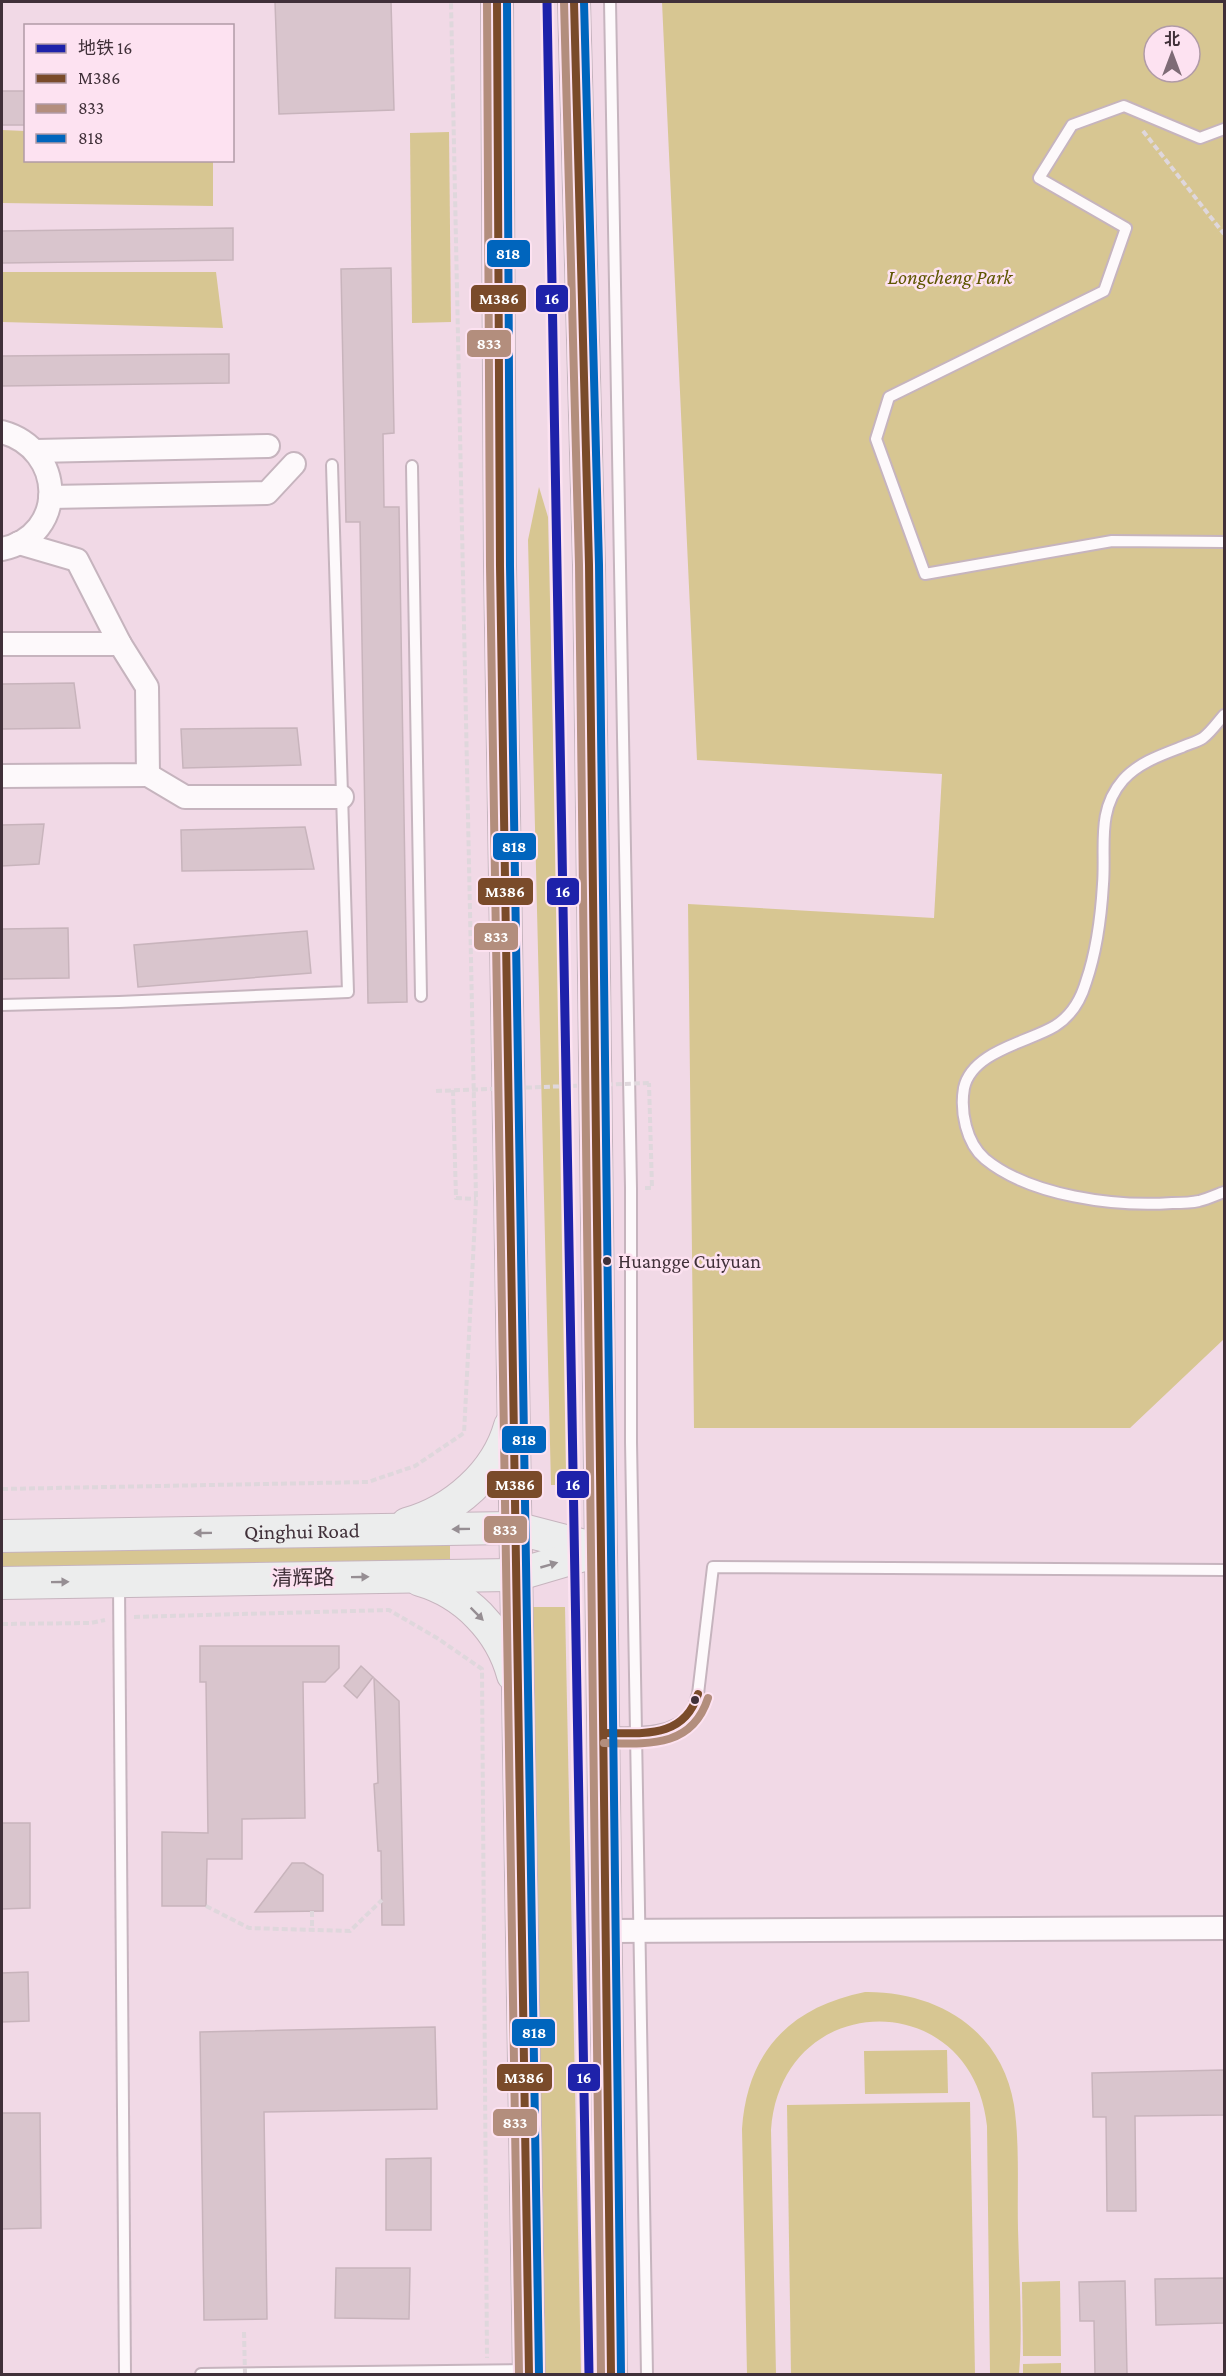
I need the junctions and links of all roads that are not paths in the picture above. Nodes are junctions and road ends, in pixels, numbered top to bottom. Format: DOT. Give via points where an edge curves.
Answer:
graph roads {
  1 [pos="496,2"];
  2 [pos="574,2"];
  3 [pos="610,2"];
  4 [pos="1224,129"];
  5 [pos="2,432"];
  6 [pos="268,446"];
  7 [pos="36,451"];
  8 [pos="294,464"];
  9 [pos="332,465"];
  10 [pos="412,466"];
  11 [pos="50,497"];
  12 [pos="1224,542"];
  13 [pos="10,546"];
  14 [pos="2,644"];
  15 [pos="120,644"];
  16 [pos="1224,715"];
  17 [pos="148,775"];
  18 [pos="2,776"];
  19 [pos="342,797"];
  20 [pos="421,996"];
  21 [pos="2,1005"];
  22 [pos="1224,1192"];
  23 [pos="513,1413"];
  24 [pos="515,1528"];
  25 [pos="386,1530"];
  26 [pos="2,1536"];
  27 [pos="601,1550"];
  28 [pos="1224,1570"];
  29 [pos="516,1575"];
  30 [pos="408,1576"];
  31 [pos="119,1581"];
  32 [pos="2,1583"];
  33 [pos="518,1693"];
  34 [pos="604,1733"];
  35 [pos="636,1733"];
  36 [pos="1224,1928"];
  37 [pos="606,1931"];
  38 [pos="640,1931"];
  39 [pos="529,2372"];
  40 [pos="125,2374"];
  41 [pos="201,2374"];
  42 [pos="611,2374"];
  43 [pos="647,2374"];
  1 -- 23 [label="main road"];
  2 -- 27 [label="main road" via="589,565"];
  3 -- 35 [label="lane" via="631,1188"];
  4 -- 12 [label="lane" via="1200,138 1124,106 1072,125 1039,178 1126,228 1104,291 889,397 876,439 924,574 1112,541"];
  5 -- 7 [label="street" via="21,439"];
  6 -- 7 [label="street"];
  7 -- 11 [label="street" via="46,468"];
  8 -- 11 [label="street" via="267,493"];
  9 -- 19 [label="lane"];
  10 -- 20 [label="lane"];
  11 -- 13 [label="street" via="41,523 28,537"];
  13 -- 15 [label="street" via="77,560"];
  14 -- 15 [label="street"];
  15 -- 17 [label="street" via="147,687"];
  16 -- 22 [label="lane" via="1202,739 1149,760 1124,779 1110,799 1103,824 1101,920 1095,958 1083,993 1057,1025 999,1050 977,1066 964,1086 964,1120 972,1141 984,1158 1028,1184 1076,1197 1151,1204 1198,1202"];
  17 -- 18 [label="street"];
  17 -- 19 [label="street" via="185,797"];
  19 -- 21 [label="lane" via="348,992"];
  23 -- 24 [label="main road"];
  23 -- 25 [label="main road" via="497,1456 464,1494 442,1510"];
  24 -- 25 [label="main road, Qinghui Road, one-way"];
  24 -- 27 [label="main road, Qinghui Road"];
  24 -- 29 [label="main road"];
  25 -- 26 [label="main road, Qinghui Road, one-way"];
  29 -- 27 [label="main road, 清辉路, one-way"];
  27 -- 34 [label="main road"];
  28 -- 35 [label="lane" via="713,1566 698,1694 692,1712 674,1726"];
  29 -- 30 [label="main road, 清辉路"];
  29 -- 33 [label="main road"];
  31 -- 30 [label="main road, 清辉路, one-way"];
  30 -- 33 [label="main road, one-way" via="438,1586 464,1602 484,1622 511,1666"];
  32 -- 31 [label="main road, 清辉路, one-way"];
  31 -- 40 [label="lane"];
  33 -- 39 [label="main road"];
  34 -- 35 [label="lane"];
  34 -- 37 [label="main road"];
  35 -- 38 [label="lane"];
  36 -- 38 [label="street"];
  37 -- 38 [label="street"];
  37 -- 42 [label="main road"];
  38 -- 43 [label="lane"];
  39 -- 41 [label="lane"];
}
